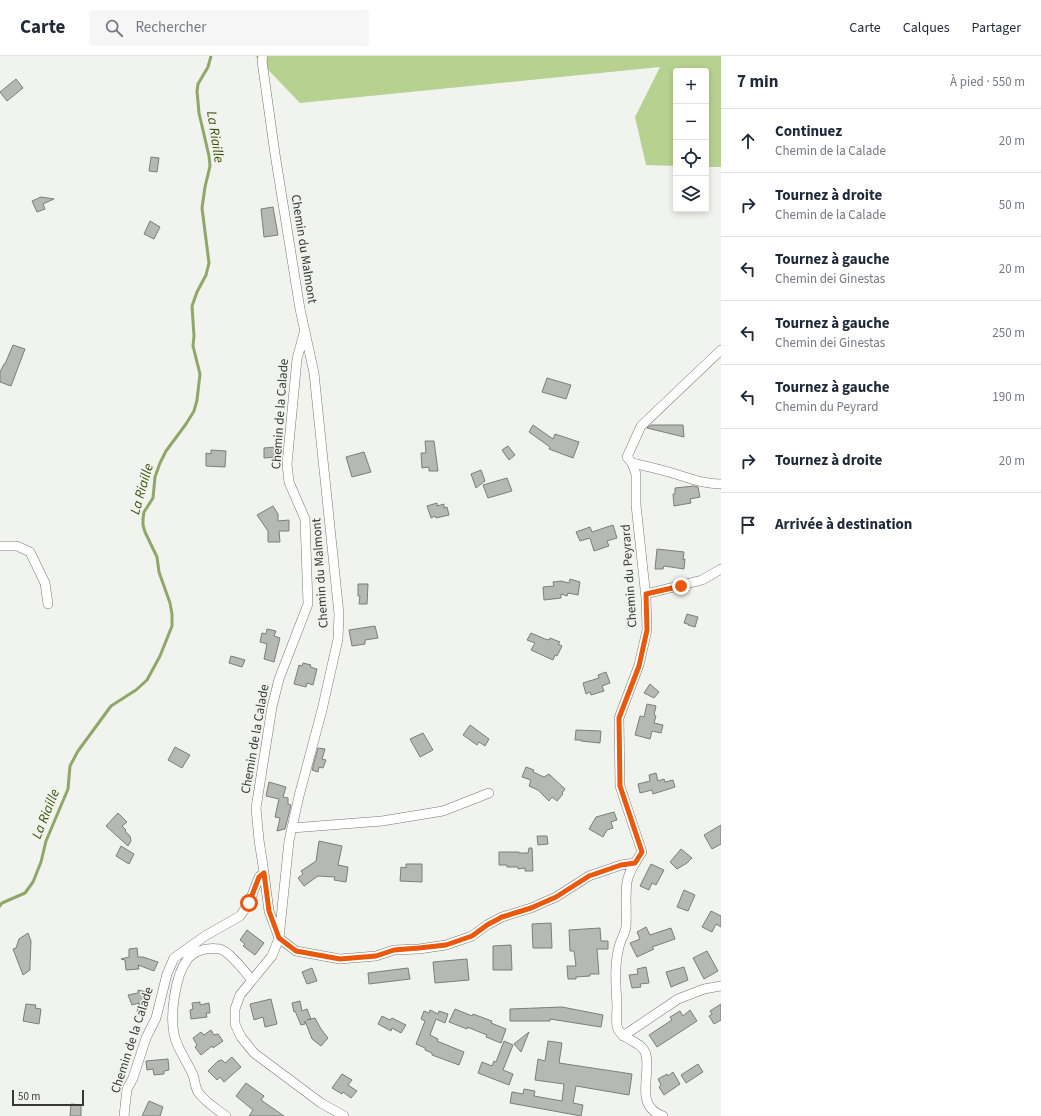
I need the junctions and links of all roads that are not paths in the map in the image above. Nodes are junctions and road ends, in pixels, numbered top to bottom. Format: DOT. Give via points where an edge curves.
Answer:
graph roads {
  1 [pos="264,56"];
  2 [pos="305,331"];
  3 [pos="721,350"];
  4 [pos="632,463"];
  5 [pos="721,484"];
  6 [pos="0,546"];
  7 [pos="721,569"];
  8 [pos="646,594"];
  9 [pos="48,604"];
  10 [pos="489,793"];
  11 [pos="292,828"];
  12 [pos="635,863"];
  13 [pos="264,873"];
  14 [pos="279,938"];
  15 [pos="252,980"];
  16 [pos="721,986"];
  17 [pos="623,1036"];
  18 [pos="124,1116"];
  19 [pos="226,1116"];
  20 [pos="344,1116"];
  21 [pos="663,1116"];
  1 -- 2 [label="street, Chemin du Malmont" via="262,61 275,154"];
  2 -- 11 [label="street, Chemin du Malmont" via="314,373 339,614 338,639"];
  2 -- 13 [label="street, Chemin de la Calade" via="296,359 287,464 289,482 305,519 308,604 272,707 256,808"];
  3 -- 4 [label="street, Chemin du Peyrard" via="641,426 627,457"];
  4 -- 5 [label="street" via="704,483"];
  4 -- 8 [label="street, Chemin du Peyrard" via="636,474 636,505"];
  6 -- 9 [label="street" via="16,546 30,552 45,583"];
  7 -- 8 [label="street" via="702,580"];
  8 -- 12 [label="street, Chemin du Peyrard" via="647,630 639,666 619,718 620,786 642,852"];
  10 -- 11 [label="street" via="443,811 382,821"];
  11 -- 14 [label="street, Chemin du Malmont"];
  12 -- 14 [label="street" via="589,876 556,897 502,917 472,936 446,945 340,959 296,951"];
  12 -- 17 [label="street, Chemin du Peyrard" via="627,881 626,929 616,964 617,1027"];
  13 -- 14 [label="street, Chemin de la Calade" via="269,911"];
  13 -- 18 [label="street, Chemin de la Calade" via="259,877 249,903 240,916 174,958 167,974 156,1018 127,1089"];
  14 -- 15 [label="street, Chemin du Malmont" via="272,956"];
  15 -- 19 [label="street" via="234,959 221,949 202,949 187,959 179,976 173,1008 174,1033 180,1052 198,1091 209,1104"];
  15 -- 20 [label="street, Chemin du Malmont" via="240,995 235,1009 235,1024 241,1037 254,1053 321,1103"];
  16 -- 17 [label="street" via="704,989 678,999"];
  17 -- 21 [label="street" via="639,1044 646,1053 645,1091 648,1104 657,1114"];
}
